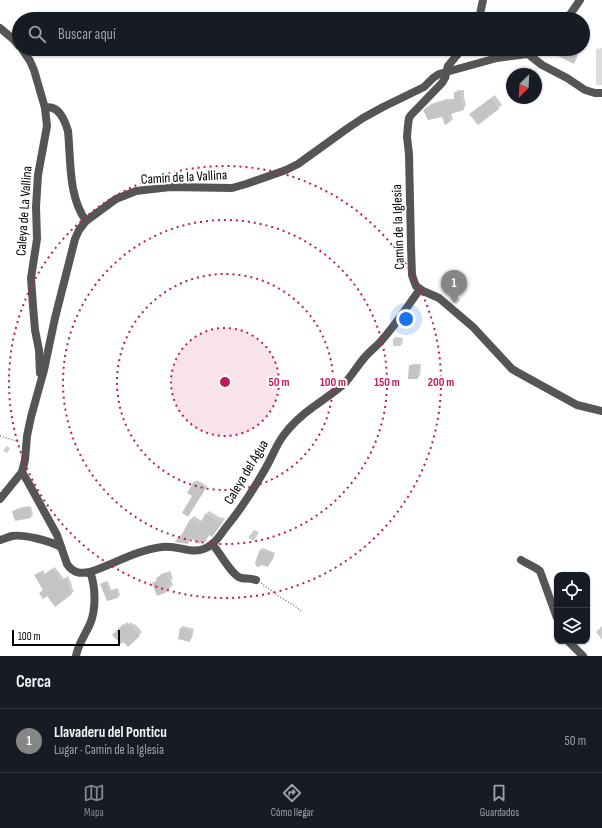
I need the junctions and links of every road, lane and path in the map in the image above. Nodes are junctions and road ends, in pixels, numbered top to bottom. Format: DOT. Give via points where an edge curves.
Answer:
graph roads {
  1 [pos="483,0"];
  2 [pos="580,0"];
  3 [pos="480,12"];
  4 [pos="572,12"];
  5 [pos="0,28"];
  6 [pos="12,38"];
  7 [pos="27,56"];
  8 [pos="456,56"];
  9 [pos="512,56"];
  10 [pos="531,56"];
  11 [pos="446,72"];
  12 [pos="602,93"];
  13 [pos="45,108"];
  14 [pos="86,221"];
  15 [pos="420,289"];
  16 [pos="41,379"];
  17 [pos="602,412"];
  18 [pos="0,436"];
  19 [pos="26,443"];
  20 [pos="22,472"];
  21 [pos="0,499"];
  22 [pos="0,540"];
  23 [pos="212,544"];
  24 [pos="61,547"];
  25 [pos="521,560"];
  26 [pos="90,572"];
  27 [pos="256,580"];
  28 [pos="554,610"];
  29 [pos="301,611"];
  30 [pos="571,644"];
  31 [pos="76,656"];
  32 [pos="583,656"];
  1 -- 3 [label="street"];
  2 -- 4 [label="street"];
  5 -- 6 [label="street"];
  7 -- 13 [label="street, Caleya de La Vallina"];
  8 -- 11 [label="street, Camín de la Iglesia"];
  9 -- 11 [label="street, Camín de la Vallina"];
  10 -- 12 [label="street" via="585,90"];
  11 -- 14 [label="street, Camín de la Vallina" via="438,74 417,91 362,118 286,170 232,188 170,187 136,192 116,199"];
  11 -- 15 [label="street, Camín de la Iglesia" via="442,83 411,115 408,125 412,275"];
  13 -- 14 [label="street" via="57,110 66,123 73,188 79,209"];
  13 -- 16 [label="street, Caleya de La Vallina" via="47,126 38,175 37,239 31,278"];
  14 -- 16 [label="street, Camín de la Vallina" via="75,239"];
  15 -- 17 [label="street" via="439,298 474,327 512,369 566,400"];
  15 -- 23 [label="street, Caleya del Agua" via="345,383 312,407 283,436 265,470 231,521"];
  16 -- 19 [label="street, Camín de la Vallina"];
  18 -- 19 [label="path"];
  19 -- 20 [label="street, Camín de la Vallina"];
  20 -- 21 [label="street, Camín de la Vallina"];
  20 -- 24 [label="street"];
  22 -- 24 [label="street" via="22,536"];
  23 -- 26 [label="street, Caleya del Agua" via="193,551 168,546 150,549"];
  23 -- 27 [label="street" via="240,578"];
  24 -- 26 [label="street" via="70,568 83,573"];
  25 -- 28 [label="street" via="540,572"];
  26 -- 31 [label="street" via="93,580 94,611"];
  27 -- 29 [label="path"];
  30 -- 32 [label="street"];
}
